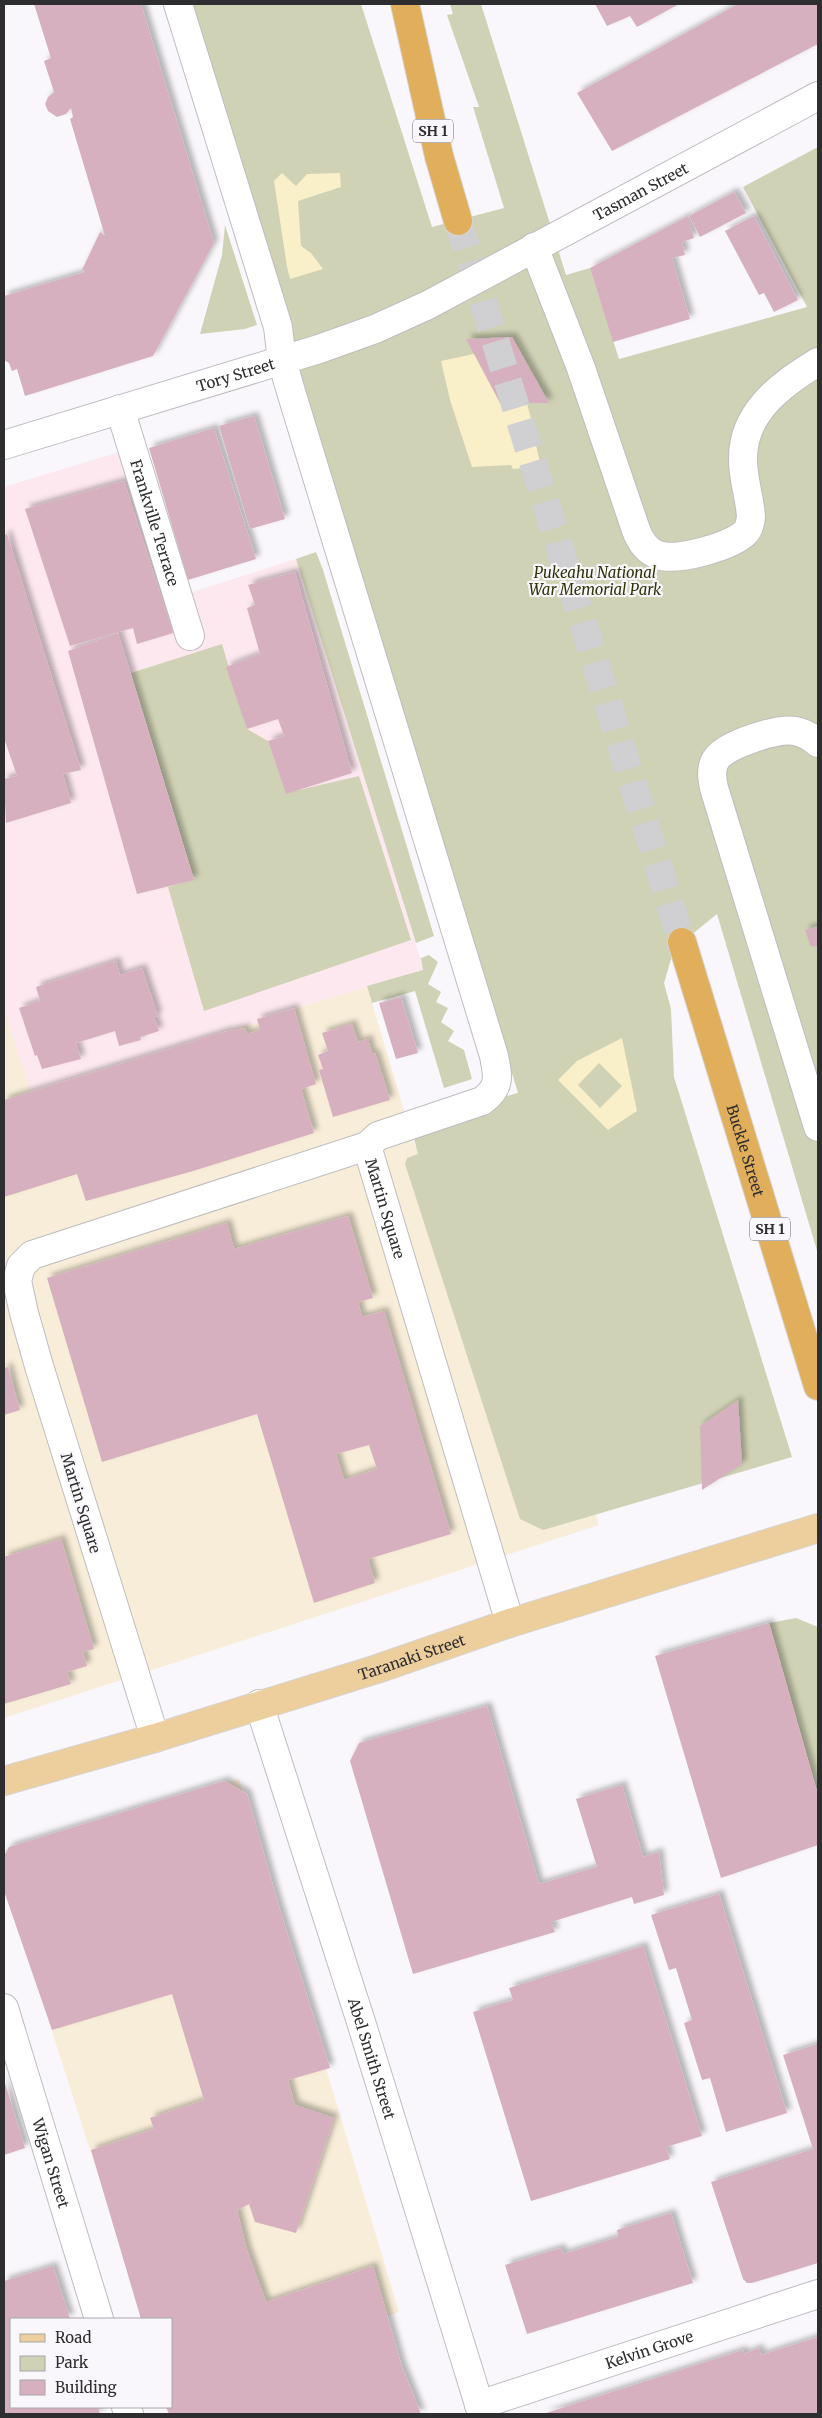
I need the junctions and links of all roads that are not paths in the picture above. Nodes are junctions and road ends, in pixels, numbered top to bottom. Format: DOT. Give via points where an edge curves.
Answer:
graph roads {
  1 [pos="178,4"];
  2 [pos="405,4"];
  3 [pos="818,96"];
  4 [pos="458,221"];
  5 [pos="534,247"];
  6 [pos="461,287"];
  7 [pos="282,360"];
  8 [pos="818,362"];
  9 [pos="120,409"];
  10 [pos="4,445"];
  11 [pos="190,636"];
  12 [pos="818,743"];
  13 [pos="682,942"];
  14 [pos="818,1128"];
  15 [pos="366,1146"];
  16 [pos="12,1265"];
  17 [pos="818,1386"];
  18 [pos="818,1528"];
  19 [pos="510,1624"];
  20 [pos="260,1704"];
  21 [pos="155,1738"];
  22 [pos="4,1781"];
  23 [pos="4,2008"];
  24 [pos="818,2294"];
  25 [pos="99,2318"];
  26 [pos="480,2410"];
  1 -- 7 [label="street" via="278,327"];
  2 -- 4 [label="highway, SH 1" via="439,156"];
  3 -- 5 [label="street, Tasman Street"];
  5 -- 6 [label="street, Tasman Street"];
  5 -- 8 [label="street" via="581,368 636,530 644,545 657,555 697,552 726,543 745,532 751,517 743,459 750,426 765,403 786,382"];
  6 -- 7 [label="street, Tory Street" via="375,329"];
  7 -- 9 [label="street, Tory Street"];
  7 -- 15 [label="street" via="489,1040 498,1079 492,1093 482,1101 378,1136"];
  9 -- 10 [label="street, Tory Street"];
  9 -- 11 [label="street, Frankville Terrace"];
  12 -- 14 [label="street" via="794,731 770,734 729,747 716,759 712,773"];
  13 -- 17 [label="highway, Buckle Street / SH 1"];
  15 -- 16 [label="street, Martin Square" via="32,1255"];
  15 -- 19 [label="street, Martin Square"];
  16 -- 21 [label="street, Martin Square" via="39,1366"];
  18 -- 19 [label="main road, Taranaki Street"];
  19 -- 20 [label="main road, Taranaki Street"];
  20 -- 21 [label="main road, Taranaki Street"];
  20 -- 26 [label="street, Abel Smith Street"];
  21 -- 22 [label="main road, Taranaki Street"];
  23 -- 25 [label="street, Wigan Street"];
  24 -- 26 [label="street, Kelvin Grove"];
}
